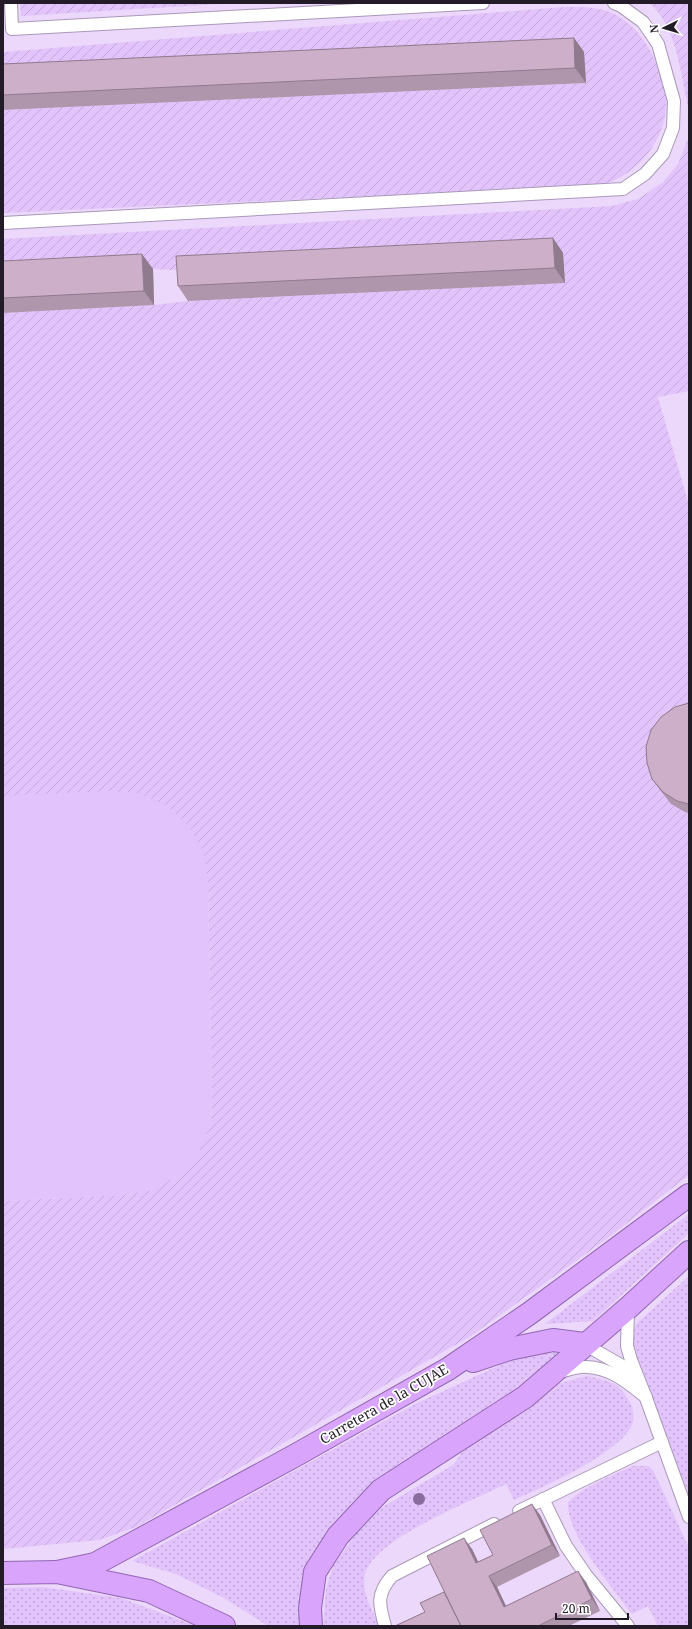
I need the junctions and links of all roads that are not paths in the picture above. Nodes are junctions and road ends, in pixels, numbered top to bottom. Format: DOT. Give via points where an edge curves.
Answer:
graph roads {
  1 [pos="11,3"];
  2 [pos="483,3"];
  3 [pos="614,3"];
  4 [pos="3,222"];
  5 [pos="689,1195"];
  6 [pos="689,1252"];
  7 [pos="628,1308"];
  8 [pos="584,1344"];
  9 [pos="448,1369"];
  10 [pos="552,1373"];
  11 [pos="646,1398"];
  12 [pos="662,1442"];
  13 [pos="543,1499"];
  14 [pos="689,1517"];
  15 [pos="56,1572"];
  16 [pos="3,1574"];
  17 [pos="586,1575"];
  18 [pos="573,1582"];
  19 [pos="224,1626"];
  20 [pos="311,1626"];
  21 [pos="385,1626"];
  22 [pos="628,1626"];
  1 -- 2 [label="lane" via="12,29"];
  3 -- 4 [label="lane" via="643,22 658,44 674,101 673,128 663,154 645,174 622,189"];
  5 -- 9 [label="highway, Carretera de la CUJAE" via="530,1313"];
  6 -- 7 [label="highway"];
  7 -- 8 [label="highway"];
  7 -- 11 [label="lane" via="627,1346"];
  8 -- 9 [label="highway" via="553,1340 509,1349"];
  8 -- 10 [label="highway"];
  8 -- 11 [label="lane" via="626,1368"];
  9 -- 15 [label="highway, Carretera de la CUJAE" via="95,1564"];
  10 -- 11 [label="lane" via="586,1366 603,1370 624,1380"];
  10 -- 20 [label="highway" via="525,1397 381,1490 338,1536 315,1572 310,1608"];
  11 -- 12 [label="lane"];
  12 -- 13 [label="lane"];
  12 -- 14 [label="lane"];
  13 -- 17 [label="lane" via="566,1546"];
  13 -- 21 [label="lane" via="392,1576 383,1586 380,1596"];
  15 -- 16 [label="highway"];
  15 -- 19 [label="highway" via="149,1591"];
  17 -- 18 [label="lane"];
  17 -- 22 [label="lane"];
}
